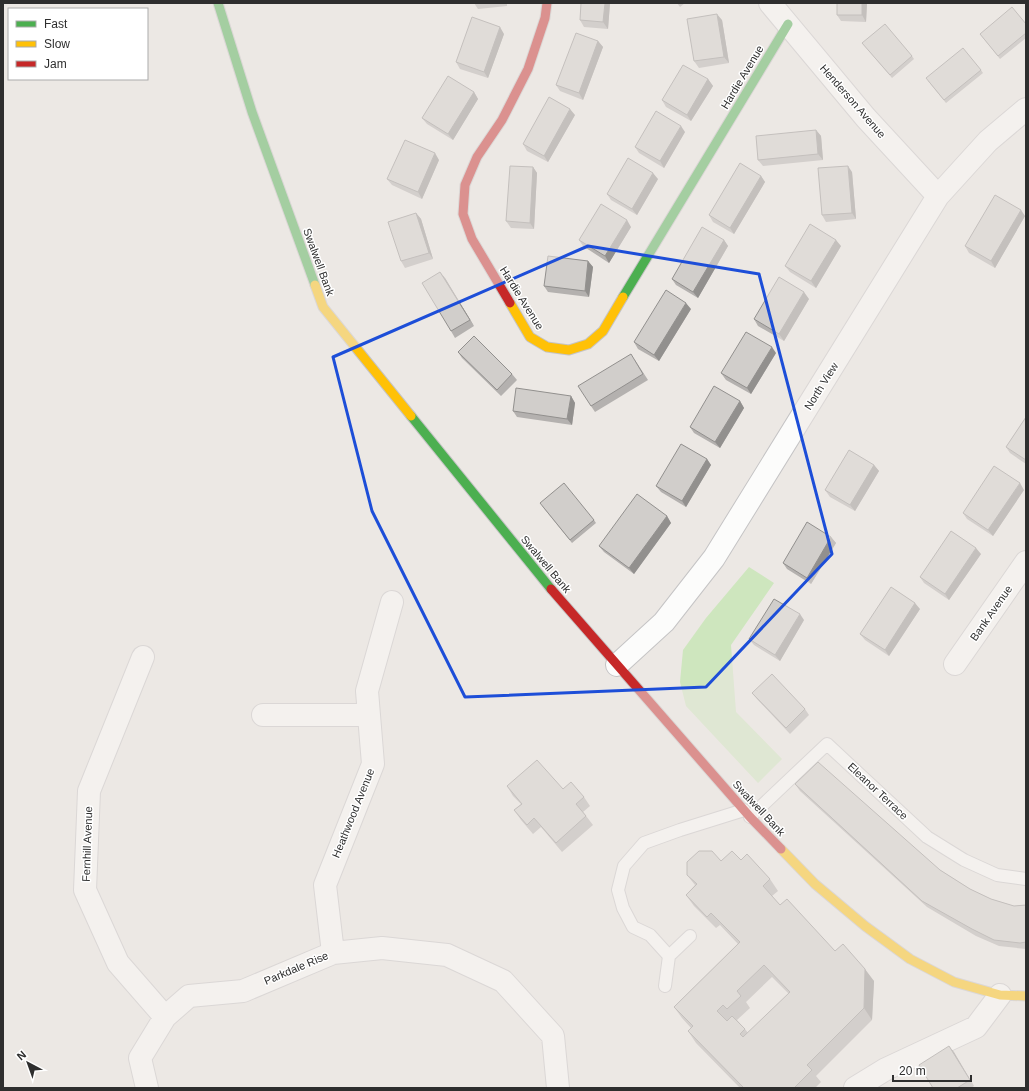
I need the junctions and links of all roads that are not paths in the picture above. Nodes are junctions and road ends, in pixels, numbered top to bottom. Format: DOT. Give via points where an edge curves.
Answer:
graph roads {
  1 [pos="218,3"];
  2 [pos="547,3"];
  3 [pos="770,3"];
  4 [pos="788,24"];
  5 [pos="1026,110"];
  6 [pos="938,196"];
  7 [pos="1026,562"];
  8 [pos="392,602"];
  9 [pos="143,657"];
  10 [pos="955,664"];
  11 [pos="617,665"];
  12 [pos="263,715"];
  13 [pos="369,715"];
  14 [pos="747,814"];
  15 [pos="1026,879"];
  16 [pos="690,936"];
  17 [pos="332,953"];
  18 [pos="669,956"];
  19 [pos="665,986"];
  20 [pos="1000,995"];
  21 [pos="1026,996"];
  22 [pos="165,1017"];
  23 [pos="147,1088"];
  24 [pos="558,1088"];
  25 [pos="855,1088"];
  1 -- 11 [label="main road, Swalwell Bank" via="252,112 323,307 540,576"];
  2 -- 4 [label="main road, Hardie Avenue" via="545,18 528,69 502,120 477,157 465,185 463,214 472,239 530,337 547,347 570,350 588,344 603,331"];
  3 -- 4 [label="street, Henderson Avenue"];
  4 -- 6 [label="street, Henderson Avenue" via="866,118"];
  5 -- 6 [label="street, North View" via="988,141"];
  6 -- 11 [label="street, North View" via="714,558 664,622"];
  7 -- 10 [label="street, Bank Avenue"];
  8 -- 13 [label="street, Heathwood Avenue" via="367,691"];
  9 -- 22 [label="street, Fernhill Avenue" via="89,791 85,890 118,964"];
  11 -- 14 [label="main road, Swalwell Bank"];
  12 -- 13 [label="street"];
  13 -- 17 [label="street, Heathwood Avenue" via="373,764 324,885"];
  14 -- 15 [label="lane, Eleanor Terrace" via="827,744 927,837 964,860 997,876"];
  14 -- 18 [label="lane" via="680,830 644,843 624,866 618,890 624,908 633,926 650,935"];
  14 -- 20 [label="main road, Swalwell Bank" via="815,884 910,959 954,982"];
  16 -- 18 [label="lane"];
  17 -- 22 [label="street, Parkdale Rise" via="243,991 189,996"];
  17 -- 24 [label="street, Parkdale Rise" via="382,948 447,955 502,981 553,1036"];
  18 -- 19 [label="lane"];
  20 -- 21 [label="main road, Swalwell Bank"];
  20 -- 25 [label="street" via="976,1027 886,1069"];
  22 -- 23 [label="street, Parkdale Rise" via="140,1058"];
}
